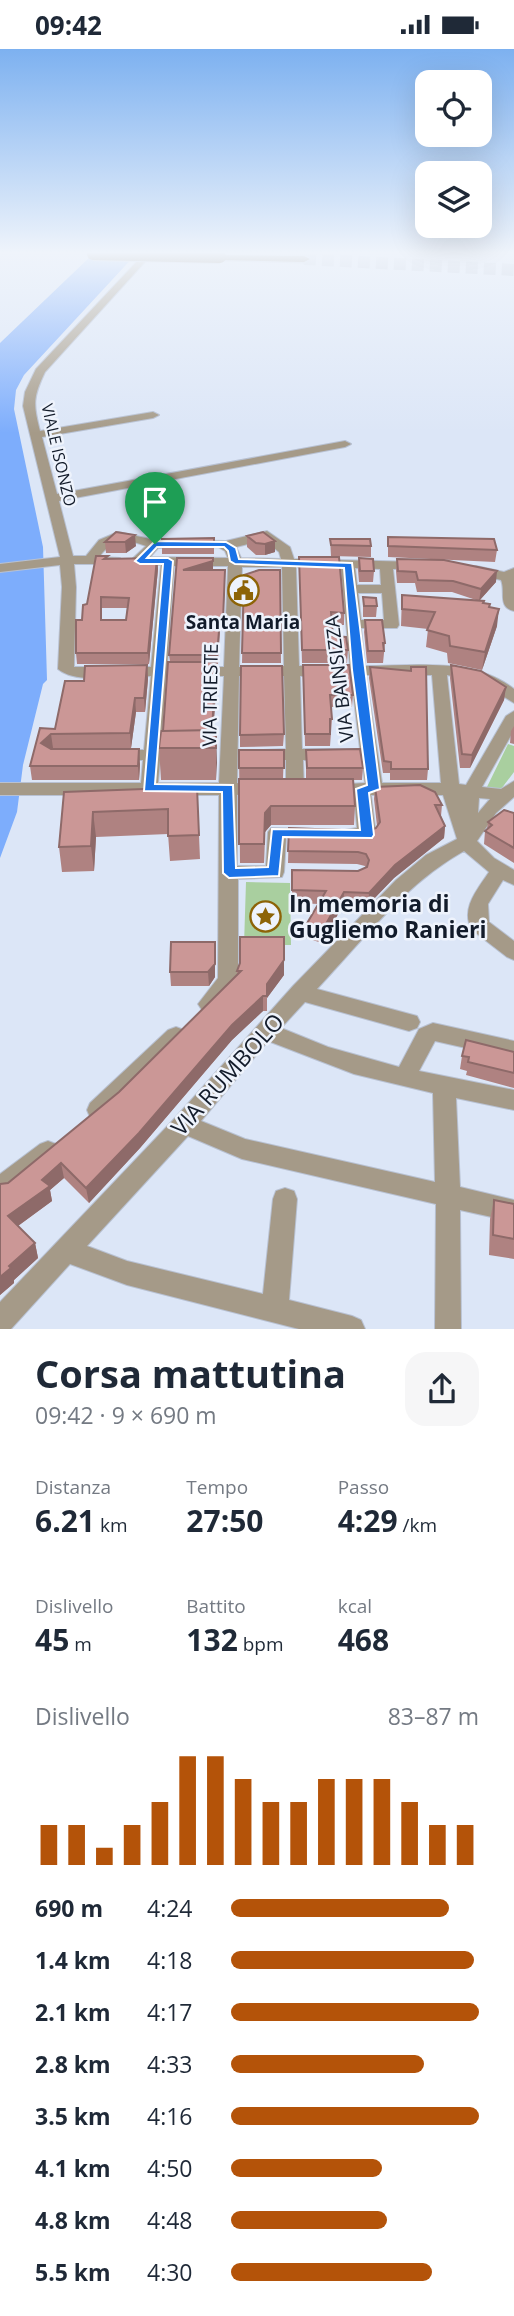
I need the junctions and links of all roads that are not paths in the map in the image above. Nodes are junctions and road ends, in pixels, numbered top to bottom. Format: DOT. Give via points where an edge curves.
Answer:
graph roads {
  1 [pos="93,314"];
  2 [pos="153,415"];
  3 [pos="36,435"];
  4 [pos="345,444"];
  5 [pos="52,499"];
  6 [pos="155,544"];
  7 [pos="226,545"];
  8 [pos="66,560"];
  9 [pos="90,560"];
  10 [pos="140,561"];
  11 [pos="168,561"];
  12 [pos="235,561"];
  13 [pos="289,564"];
  14 [pos="348,565"];
  15 [pos="386,565"];
  16 [pos="432,565"];
  17 [pos="456,567"];
  18 [pos="0,568"];
  19 [pos="510,575"];
  20 [pos="350,589"];
  21 [pos="388,589"];
  22 [pos="514,607"];
  23 [pos="354,624"];
  24 [pos="66,664"];
  25 [pos="439,669"];
  26 [pos="358,670"];
  27 [pos="230,671"];
  28 [pos="290,671"];
  29 [pos="160,672"];
  30 [pos="505,688"];
  31 [pos="514,716"];
  32 [pos="369,754"];
  33 [pos="103,755"];
  34 [pos="152,755"];
  35 [pos="216,755"];
  36 [pos="293,755"];
  37 [pos="228,788"];
  38 [pos="0,789"];
  39 [pos="149,789"];
  40 [pos="255,789"];
  41 [pos="368,789"];
  42 [pos="461,790"];
  43 [pos="505,798"];
  44 [pos="514,819"];
  45 [pos="467,841"];
  46 [pos="229,873"];
  47 [pos="507,874"];
  48 [pos="514,952"];
  49 [pos="300,992"];
  50 [pos="409,1022"];
  51 [pos="265,1030"];
  52 [pos="514,1050"];
  53 [pos="406,1075"];
  54 [pos="443,1085"];
  55 [pos="514,1100"];
  56 [pos="81,1124"];
  57 [pos="184,1124"];
  58 [pos="60,1141"];
  59 [pos="0,1188"];
  60 [pos="448,1197"];
  61 [pos="285,1199"];
  62 [pos="514,1211"];
  63 [pos="65,1250"];
  64 [pos="275,1310"];
  65 [pos="0,1321"];
  66 [pos="352,1329"];
  67 [pos="449,1329"];
  1 -- 3 [label="street, VIALE ISONZO" via="40,371 30,392 28,406"];
  2 -- 3 [label="street"];
  3 -- 5 [label="street, VIALE ISONZO"];
  4 -- 5 [label="street"];
  5 -- 8 [label="street, VIALE ISONZO"];
  6 -- 7 [label="street"];
  6 -- 9 [label="street" via="115,535 99,546"];
  6 -- 10 [label="street"];
  7 -- 12 [label="street" via="233,550"];
  7 -- 13 [label="street" via="267,535 285,550"];
  8 -- 9 [label="street"];
  8 -- 18 [label="street"];
  8 -- 24 [label="street, VIALE ISONZO"];
  9 -- 10 [label="street"];
  10 -- 11 [label="street"];
  11 -- 12 [label="street"];
  11 -- 29 [label="street"];
  12 -- 13 [label="street"];
  12 -- 27 [label="street, VIA TRIESTE"];
  13 -- 14 [label="street"];
  13 -- 28 [label="street"];
  14 -- 15 [label="street"];
  14 -- 20 [label="street, VIA BAINSIZZA"];
  15 -- 16 [label="street"];
  15 -- 21 [label="street"];
  17 -- 19 [label="street"];
  19 -- 22 [label="street"];
  20 -- 21 [label="street"];
  20 -- 23 [label="street, VIA BAINSIZZA"];
  21 -- 23 [label="street" via="392,625"];
  23 -- 26 [label="street, VIA BAINSIZZA"];
  24 -- 29 [label="street" via="66,670 75,672"];
  25 -- 26 [label="street"];
  25 -- 30 [label="street"];
  25 -- 42 [label="street"];
  26 -- 28 [label="street"];
  26 -- 32 [label="street, VIA BAINSIZZA"];
  27 -- 28 [label="street"];
  27 -- 29 [label="street"];
  27 -- 35 [label="street, VIA TRIESTE"];
  28 -- 36 [label="street"];
  29 -- 34 [label="street"];
  31 -- 42 [label="street"];
  32 -- 36 [label="street"];
  32 -- 41 [label="street, VIA BAINSIZZA"];
  33 -- 34 [label="street"];
  34 -- 35 [label="street"];
  34 -- 39 [label="street"];
  35 -- 36 [label="street"];
  35 -- 37 [label="street, VIA TRIESTE"];
  36 -- 41 [label="street" via="301,789"];
  37 -- 39 [label="street"];
  37 -- 40 [label="street"];
  37 -- 46 [label="street, VIA TRIESTE"];
  38 -- 39 [label="street"];
  41 -- 42 [label="street"];
  41 -- 46 [label="street, VIA BAINSIZZA" via="367,835 277,832 281,872"];
  42 -- 43 [label="street"];
  42 -- 45 [label="street"];
  43 -- 44 [label="street"];
  43 -- 45 [label="street, VIA RUMBOLO"];
  45 -- 47 [label="street"];
  45 -- 49 [label="street, VIA RUMBOLO" via="433,860 403,885"];
  46 -- 56 [label="street, VIA TRIESTE" via="228,978 224,988"];
  47 -- 48 [label="street" via="478,904 479,925"];
  49 -- 50 [label="street"];
  49 -- 51 [label="street, VIA RUMBOLO"];
  51 -- 53 [label="street" via="337,1061"];
  51 -- 57 [label="street, VIA RUMBOLO"];
  52 -- 53 [label="street" via="433,1031"];
  53 -- 54 [label="street"];
  54 -- 55 [label="street"];
  54 -- 60 [label="street"];
  57 -- 60 [label="street" via="242,1149"];
  57 -- 63 [label="street, VIA RUMBOLO"];
  58 -- 59 [label="street"];
  60 -- 62 [label="street"];
  60 -- 67 [label="street"];
  61 -- 64 [label="street"];
  63 -- 64 [label="street" via="127,1273"];
  63 -- 65 [label="street, VIA RUMBOLO"];
  64 -- 66 [label="street"];
}
